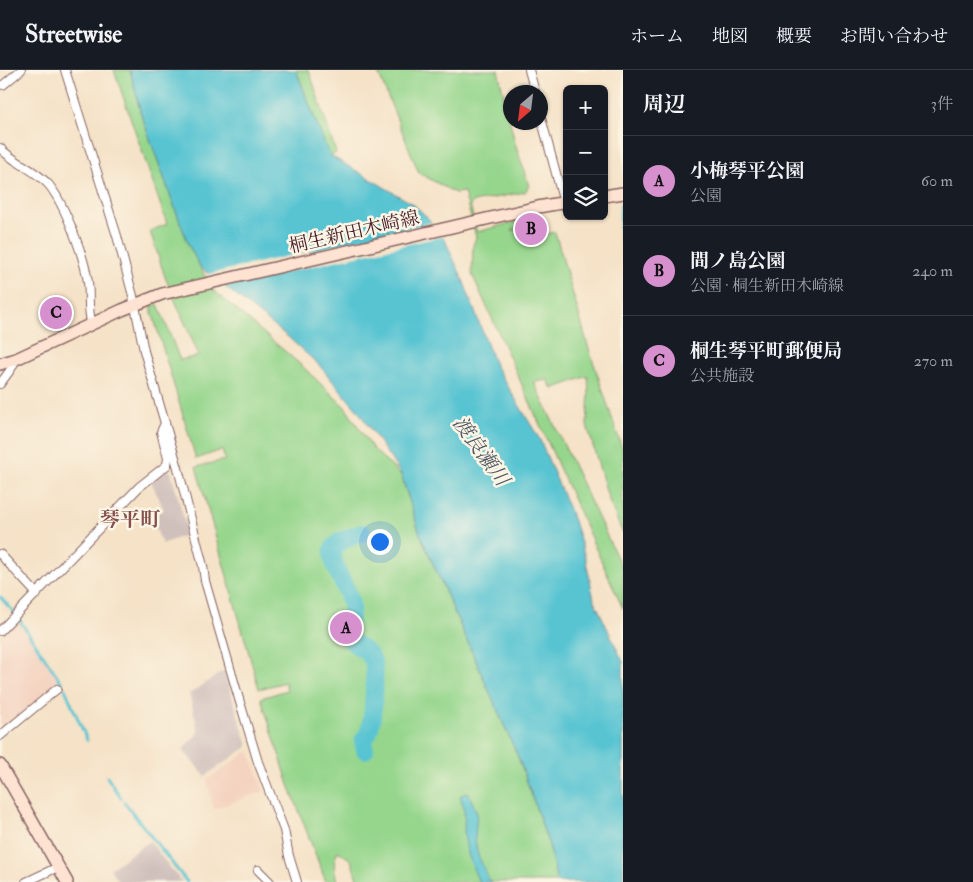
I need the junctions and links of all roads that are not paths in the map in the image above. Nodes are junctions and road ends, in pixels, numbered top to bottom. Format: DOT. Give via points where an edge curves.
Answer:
graph roads {
  1 [pos="21,70"];
  2 [pos="65,70"];
  3 [pos="529,70"];
  4 [pos="1,85"];
  5 [pos="533,85"];
  6 [pos="545,130"];
  7 [pos="0,148"];
  8 [pos="563,192"];
  9 [pos="623,193"];
  10 [pos="608,195"];
  11 [pos="563,203"];
  12 [pos="134,305"];
  13 [pos="92,324"];
  14 [pos="16,359"];
  15 [pos="0,364"];
  16 [pos="0,384"];
  17 [pos="165,422"];
  18 [pos="0,554"];
  19 [pos="37,594"];
  20 [pos="0,631"];
  21 [pos="57,689"];
  22 [pos="0,736"];
  23 [pos="0,766"];
  24 [pos="58,867"];
  25 [pos="258,870"];
  26 [pos="26,882"];
  27 [pos="67,882"];
  28 [pos="270,882"];
  29 [pos="296,882"];
  1 -- 4 [label="street"];
  2 -- 12 [label="street" via="117,236"];
  3 -- 5 [label="street"];
  6 -- 8 [label="street"];
  7 -- 13 [label="street" via="40,176 61,204 86,273"];
  9 -- 10 [label="main road"];
  11 -- 12 [label="main road, 桐生新田木崎線" via="162,294"];
  12 -- 13 [label="main road, 桐生新田木崎線"];
  12 -- 17 [label="street"];
  13 -- 14 [label="main road, 桐生新田木崎線"];
  14 -- 15 [label="main road, 桐生新田木崎線"];
  14 -- 16 [label="street"];
  17 -- 19 [label="street" via="161,432 168,458 166,464 139,487"];
  17 -- 29 [label="street" via="224,648 258,762 284,830"];
  18 -- 19 [label="street"];
  19 -- 20 [label="street"];
  21 -- 22 [label="street"];
  23 -- 24 [label="main road"];
  24 -- 26 [label="street"];
  24 -- 27 [label="main road"];
  25 -- 28 [label="street"];
}
